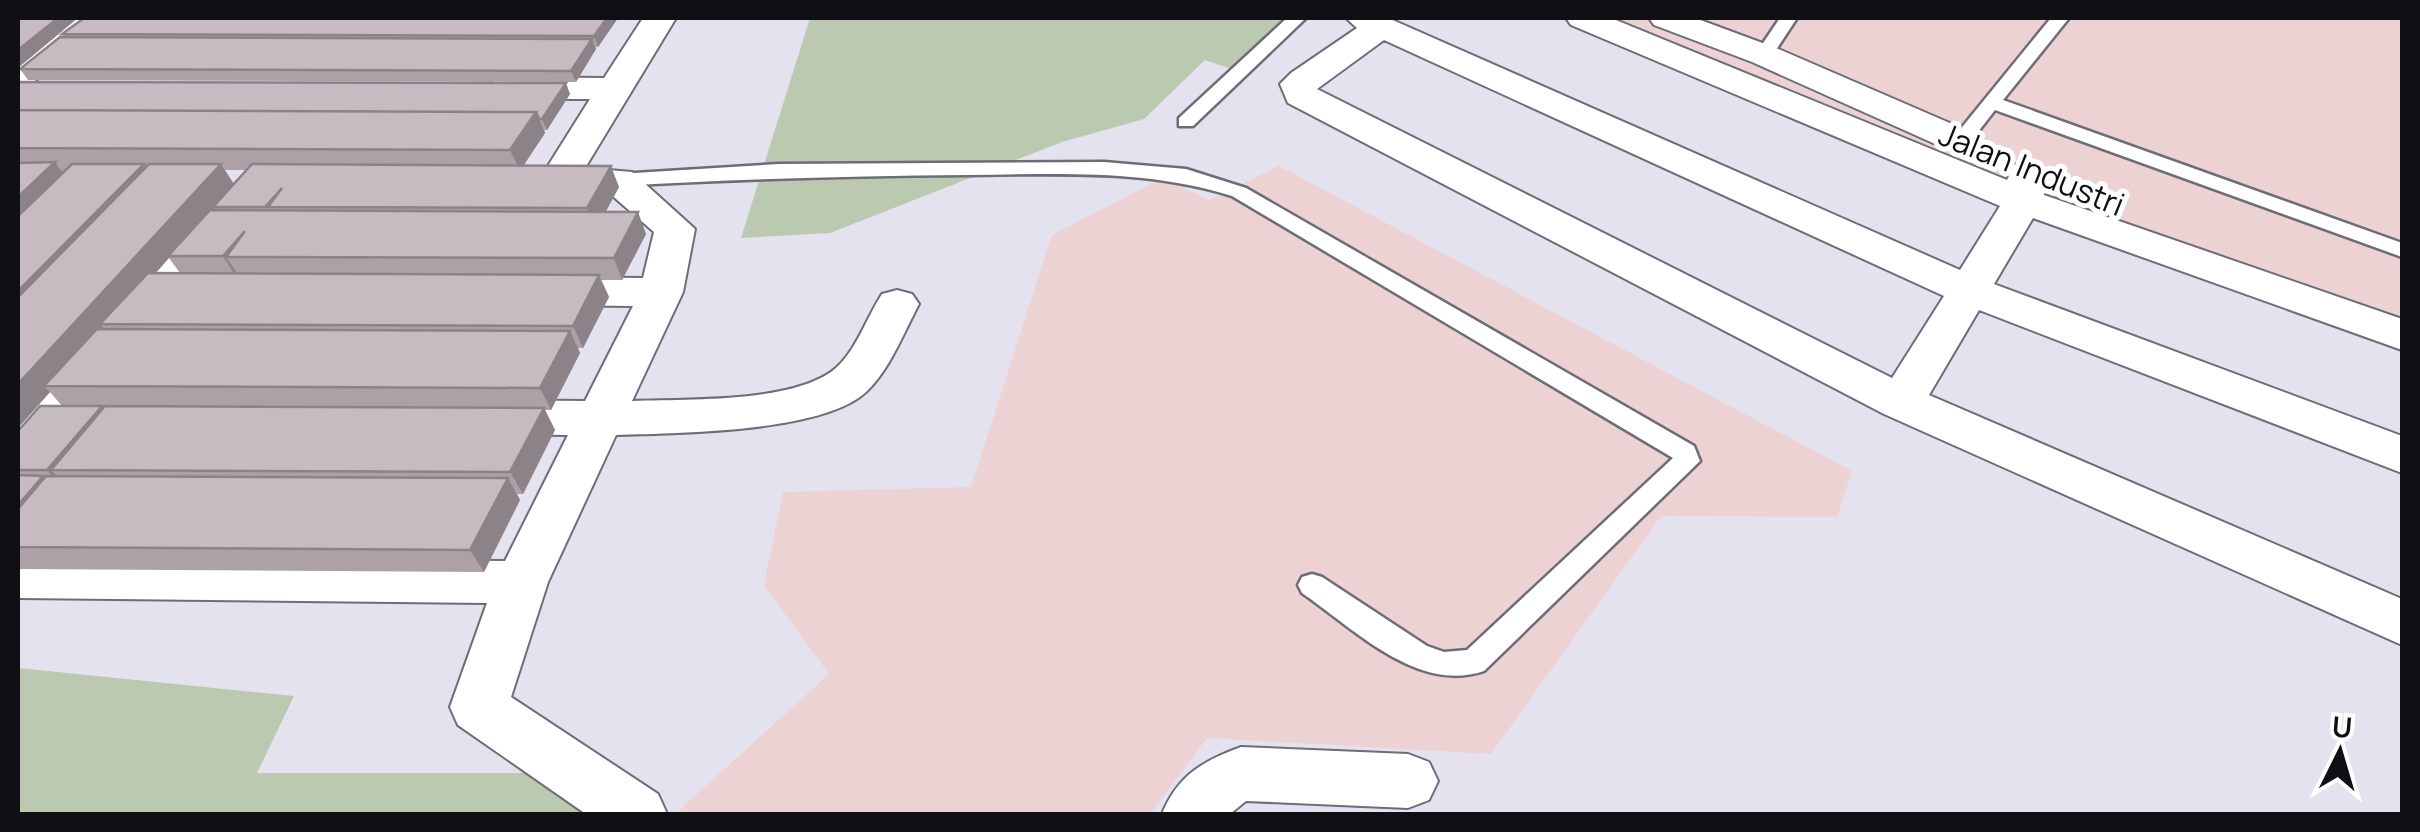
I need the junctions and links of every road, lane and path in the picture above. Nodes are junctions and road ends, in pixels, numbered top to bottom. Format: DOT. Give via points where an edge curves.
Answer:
graph roads {
  1 [pos="93,18"];
  2 [pos="659,18"];
  3 [pos="1297,18"];
  4 [pos="1583,18"];
  5 [pos="1666,18"];
  6 [pos="1788,18"];
  7 [pos="2060,18"];
  8 [pos="1371,22"];
  9 [pos="1764,55"];
  10 [pos="18,78"];
  11 [pos="18,86"];
  12 [pos="57,86"];
  13 [pos="476,88"];
  14 [pos="615,88"];
  15 [pos="1990,102"];
  16 [pos="1186,122"];
  17 [pos="1960,142"];
  18 [pos="618,180"];
  19 [pos="2026,187"];
  20 [pos="239,191"];
  21 [pos="2402,250"];
  22 [pos="154,288"];
  23 [pos="212,288"];
  24 [pos="505,290"];
  25 [pos="1970,291"];
  26 [pos="662,292"];
  27 [pos="897,304"];
  28 [pos="2402,308"];
  29 [pos="2402,335"];
  30 [pos="1901,402"];
  31 [pos="98,416"];
  32 [pos="446,417"];
  33 [pos="600,418"];
  34 [pos="29,428"];
  35 [pos="2402,455"];
  36 [pos="18,577"];
  37 [pos="521,582"];
  38 [pos="1312,585"];
  39 [pos="2402,623"];
  40 [pos="1408,781"];
  41 [pos="636,814"];
  42 [pos="1194,814"];
  1 -- 10 [label="street"];
  2 -- 14 [label="street"];
  3 -- 16 [label="lane"];
  4 -- 19 [label="street"];
  5 -- 9 [label="street, Jalan Industri"];
  6 -- 9 [label="lane"];
  7 -- 15 [label="lane"];
  8 -- 25 [label="street"];
  8 -- 30 [label="street" via="1298,84 1301,95"];
  9 -- 17 [label="street, Jalan Industri"];
  11 -- 12 [label="street"];
  13 -- 14 [label="street"];
  14 -- 18 [label="street" via="540,179"];
  15 -- 17 [label="lane"];
  15 -- 21 [label="lane"];
  17 -- 19 [label="street, Jalan Industri"];
  18 -- 26 [label="street" via="675,229"];
  18 -- 38 [label="lane" via="988,167 1186,175 1239,192 1685,453 1687,462 1474,662 1444,665 1417,656"];
  19 -- 25 [label="street"];
  19 -- 28 [label="street, Jalan Industri"];
  19 -- 29 [label="street"];
  20 -- 22 [label="street"];
  22 -- 23 [label="street"];
  22 -- 34 [label="street"];
  24 -- 26 [label="street"];
  25 -- 30 [label="street"];
  25 -- 35 [label="street"];
  26 -- 33 [label="street"];
  27 -- 33 [label="street" via="849,382 823,395 778,409"];
  30 -- 39 [label="street"];
  31 -- 34 [label="street"];
  32 -- 33 [label="street"];
  33 -- 37 [label="street"];
  36 -- 37 [label="street"];
  37 -- 41 [label="street" via="479,707"];
  40 -- 42 [label="street" via="1241,774 1214,787"];
}
